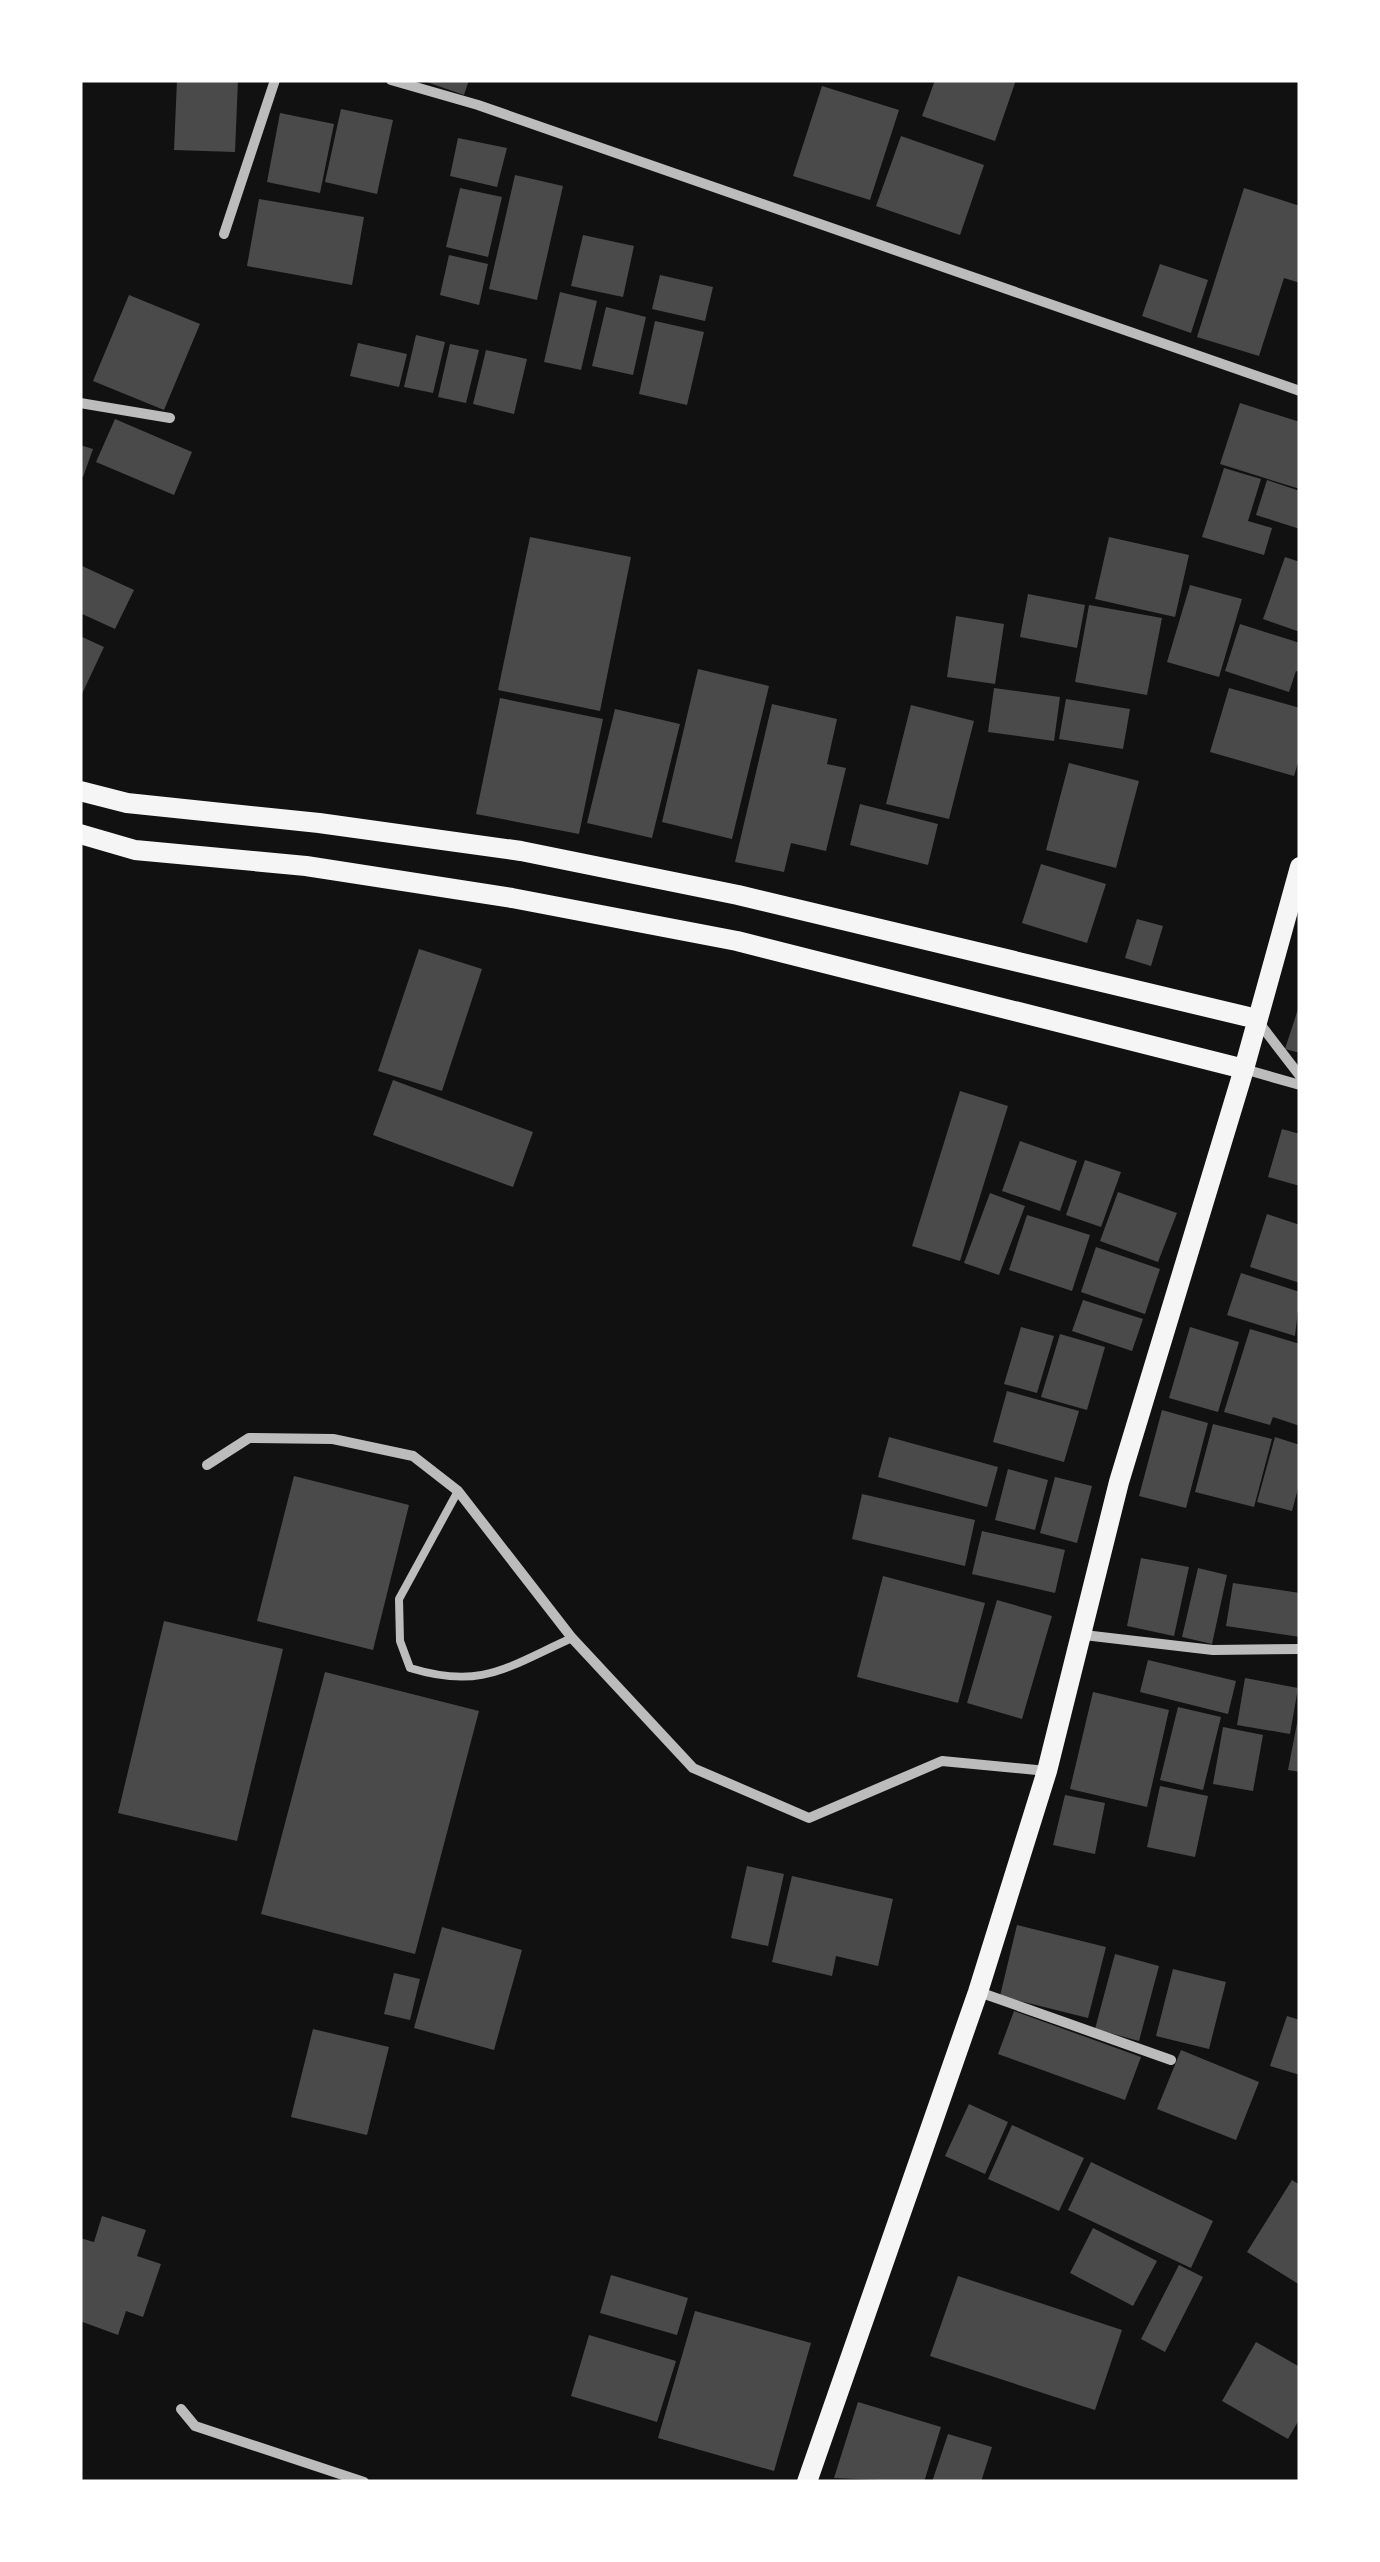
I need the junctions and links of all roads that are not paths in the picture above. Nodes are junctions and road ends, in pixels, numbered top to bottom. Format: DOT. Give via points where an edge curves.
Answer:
graph roads {
  1 [pos="275,80"];
  2 [pos="391,80"];
  3 [pos="224,234"];
  4 [pos="1300,391"];
  5 [pos="80,403"];
  6 [pos="170,418"];
  7 [pos="80,791"];
  8 [pos="80,834"];
  9 [pos="1300,867"];
  10 [pos="1257,1019"];
  11 [pos="1244,1068"];
  12 [pos="1300,1076"];
  13 [pos="1300,1084"];
  14 [pos="207,1465"];
  15 [pos="458,1491"];
  16 [pos="1084,1636"];
  17 [pos="572,1638"];
  18 [pos="1300,1649"];
  19 [pos="1047,1772"];
  20 [pos="978,1992"];
  21 [pos="1171,2060"];
  22 [pos="181,2409"];
  23 [pos="364,2482"];
  24 [pos="807,2482"];
  1 -- 3 [label="street"];
  2 -- 4 [label="street"];
  5 -- 6 [label="street"];
  7 -- 10 [label="main road" via="127,804 521,851 738,895"];
  8 -- 11 [label="main road" via="135,850 306,866 737,941"];
  9 -- 10 [label="main road"];
  10 -- 11 [label="main road"];
  10 -- 12 [label="street"];
  11 -- 13 [label="street"];
  11 -- 16 [label="main road" via="1119,1482"];
  14 -- 15 [label="street" via="249,1438 332,1439 414,1456"];
  15 -- 17 [label="street"];
  15 -- 17 [label="lane" via="399,1599 400,1641 410,1668 447,1680 482,1678"];
  16 -- 18 [label="street" via="1212,1650"];
  16 -- 19 [label="main road"];
  17 -- 19 [label="street" via="694,1768 808,1818 942,1760"];
  19 -- 20 [label="main road"];
  20 -- 21 [label="street"];
  20 -- 24 [label="main road"];
  22 -- 23 [label="street" via="195,2426"];
}
